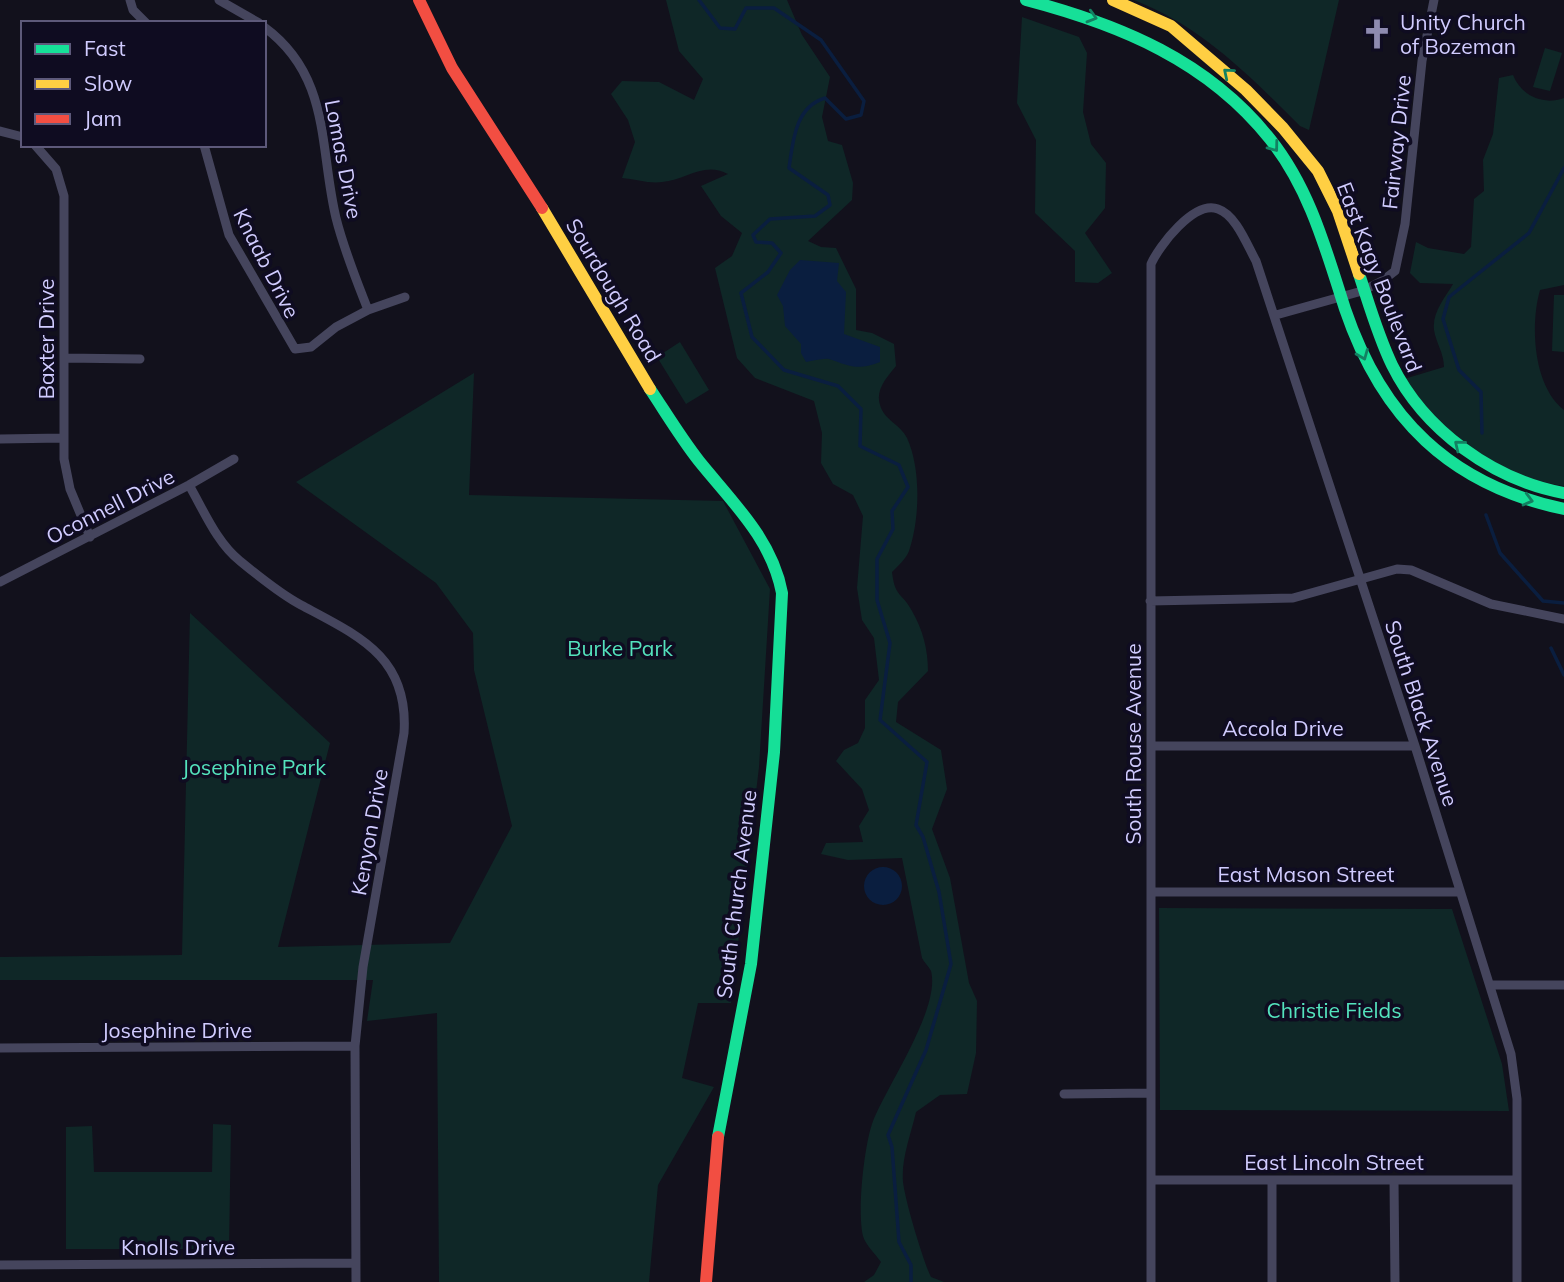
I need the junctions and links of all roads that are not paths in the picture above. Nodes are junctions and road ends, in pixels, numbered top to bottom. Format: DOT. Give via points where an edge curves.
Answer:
graph roads {
  1 [pos="130,0"];
  2 [pos="219,0"];
  3 [pos="419,0"];
  4 [pos="1026,0"];
  5 [pos="1113,0"];
  6 [pos="1434,0"];
  7 [pos="144,21"];
  8 [pos="256,21"];
  9 [pos="266,29"];
  10 [pos="0,131"];
  11 [pos="21,136"];
  12 [pos="37,147"];
  13 [pos="205,147"];
  14 [pos="1187,219"];
  15 [pos="1362,290"];
  16 [pos="1343,294"];
  17 [pos="405,297"];
  18 [pos="368,310"];
  19 [pos="1276,316"];
  20 [pos="64,358"];
  21 [pos="141,359"];
  22 [pos="0,439"];
  23 [pos="63,439"];
  24 [pos="234,459"];
  25 [pos="190,485"];
  26 [pos="1564,493"];
  27 [pos="1564,509"];
  28 [pos="90,537"];
  29 [pos="1359,579"];
  30 [pos="0,582"];
  31 [pos="782,593"];
  32 [pos="1150,601"];
  33 [pos="1564,619"];
  34 [pos="1151,746"];
  35 [pos="1415,746"];
  36 [pos="1151,892"];
  37 [pos="1460,892"];
  38 [pos="1490,985"];
  39 [pos="1564,985"];
  40 [pos="355,1046"];
  41 [pos="0,1048"];
  42 [pos="1151,1093"];
  43 [pos="1064,1094"];
  44 [pos="1151,1180"];
  45 [pos="1272,1180"];
  46 [pos="1394,1180"];
  47 [pos="1517,1180"];
  48 [pos="356,1264"];
  49 [pos="0,1265"];
  50 [pos="356,1282"];
  51 [pos="706,1282"];
  52 [pos="1151,1282"];
  53 [pos="1272,1282"];
  54 [pos="1395,1282"];
  55 [pos="1517,1282"];
  1 -- 7 [label="street"];
  2 -- 8 [label="street"];
  3 -- 31 [label="main road, Sourdough Road" via="459,79 586,277 649,388 697,458 757,531 778,571"];
  4 -- 16 [label="main road, East Kagy Boulevard, one-way" via="1106,21 1143,37 1212,82 1241,109 1295,175"];
  15 -- 5 [label="main road, East Kagy Boulevard, one-way" via="1352,247 1317,169 1278,122 1172,27"];
  6 -- 15 [label="street, Fairway Drive" via="1422,61 1401,250 1395,271"];
  9 -- 18 [label="street, Lomas Drive" via="299,65 318,104 336,216"];
  10 -- 11 [label="street"];
  12 -- 20 [label="street, Baxter Drive" via="56,169 64,196"];
  13 -- 18 [label="street, Knaab Drive" via="229,235 284,335 299,350"];
  14 -- 19 [label="street, South Black Avenue" via="1207,208 1219,209 1230,219 1256,261"];
  14 -- 32 [label="street, South Rouse Avenue" via="1151,264"];
  15 -- 16 [label="street, Fairway Drive"];
  26 -- 15 [label="main road, East Kagy Boulevard, one-way" via="1509,476 1469,453 1417,408 1383,351"];
  16 -- 19 [label="street, Fairway Drive"];
  16 -- 27 [label="main road, East Kagy Boulevard, one-way" via="1373,377 1421,439 1488,485"];
  17 -- 18 [label="street"];
  19 -- 29 [label="street, South Black Avenue"];
  20 -- 21 [label="street"];
  20 -- 23 [label="street, Baxter Drive"];
  22 -- 23 [label="street"];
  23 -- 28 [label="street, Baxter Drive" via="66,475"];
  24 -- 25 [label="street, Oconnell Drive"];
  25 -- 28 [label="street, Oconnell Drive"];
  25 -- 40 [label="street, Kenyon Drive" via="220,540 238,560 298,604 364,640 388,664 402,695 404,733 363,967"];
  28 -- 30 [label="street, Oconnell Drive"];
  29 -- 32 [label="street" via="1293,598"];
  29 -- 33 [label="street" via="1410,570 1491,604"];
  29 -- 35 [label="street, South Black Avenue"];
  31 -- 51 [label="main road, South Church Avenue" via="780,683 752,956 719,1128"];
  32 -- 34 [label="street, South Rouse Avenue"];
  34 -- 35 [label="street, Accola Drive"];
  34 -- 36 [label="street, South Rouse Avenue"];
  35 -- 37 [label="street, South Black Avenue"];
  36 -- 37 [label="street, East Mason Street"];
  36 -- 42 [label="street, South Rouse Avenue"];
  37 -- 38 [label="street, South Black Avenue"];
  38 -- 39 [label="street"];
  38 -- 47 [label="street, South Black Avenue" via="1514,1070"];
  40 -- 41 [label="street, Josephine Drive"];
  40 -- 48 [label="street, Kenyon Drive"];
  42 -- 43 [label="street"];
  42 -- 44 [label="street, South Rouse Avenue"];
  44 -- 45 [label="street, East Lincoln Street"];
  44 -- 52 [label="street, South Rouse Avenue"];
  45 -- 46 [label="street, East Lincoln Street"];
  45 -- 53 [label="street"];
  46 -- 47 [label="street, East Lincoln Street"];
  46 -- 54 [label="street"];
  47 -- 55 [label="street, South Black Avenue"];
  48 -- 49 [label="street, Knolls Drive"];
  48 -- 50 [label="street, Kenyon Drive"];
}
